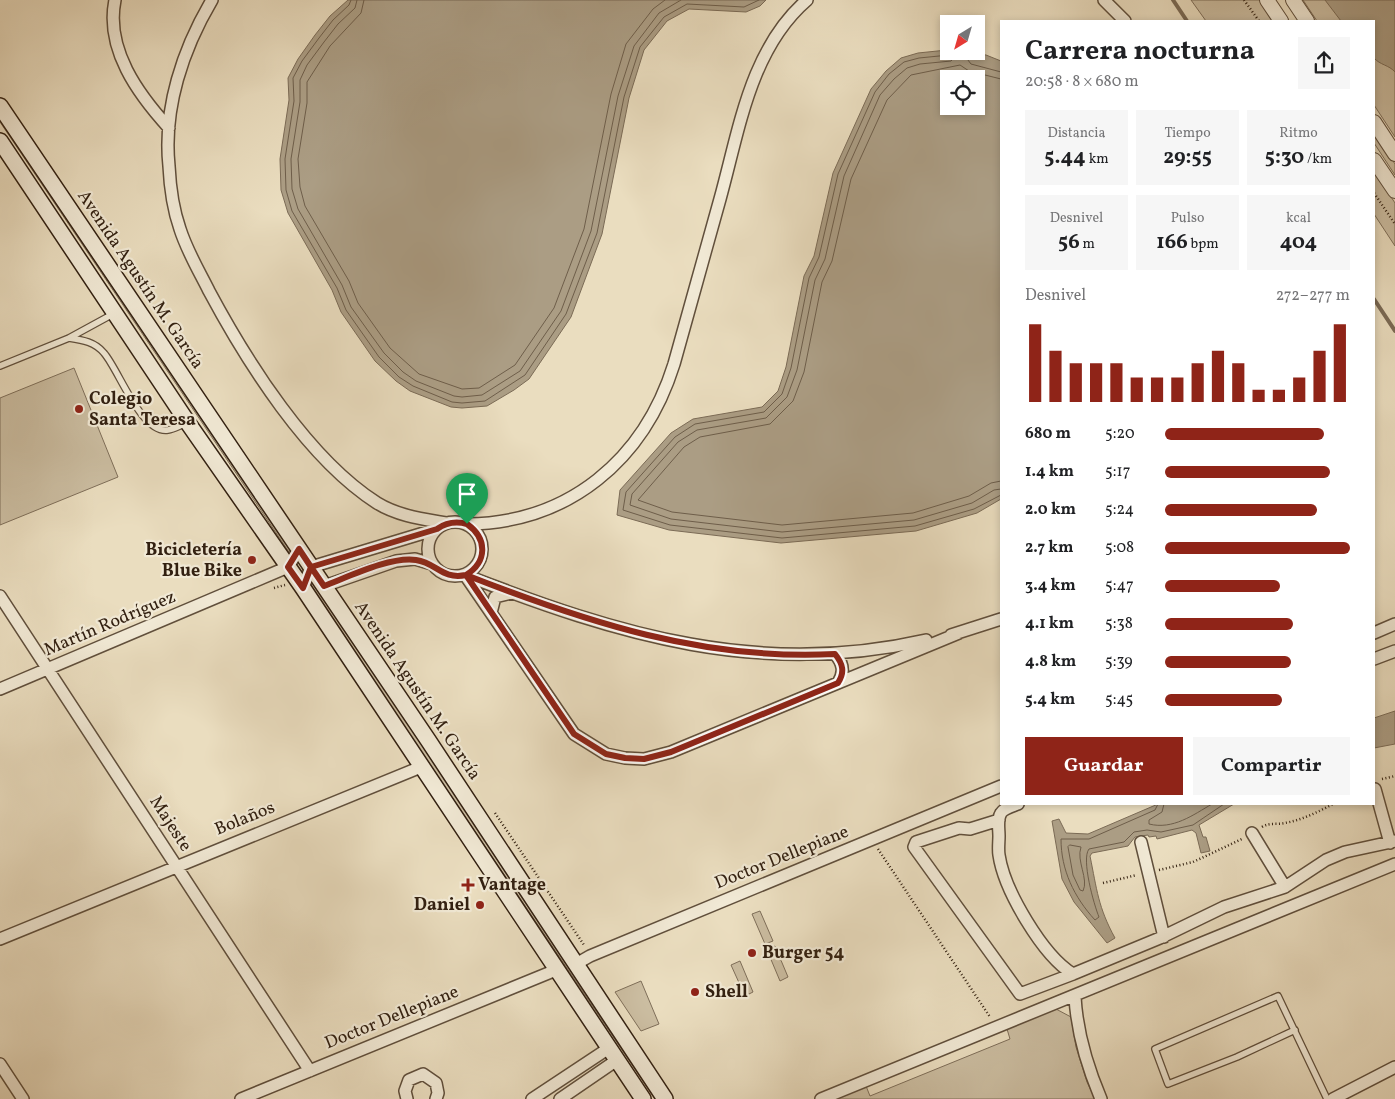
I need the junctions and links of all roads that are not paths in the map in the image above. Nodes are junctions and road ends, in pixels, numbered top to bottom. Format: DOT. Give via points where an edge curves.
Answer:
graph roads {
  1 [pos="115,0"];
  2 [pos="212,0"];
  3 [pos="806,0"];
  4 [pos="1104,0"];
  5 [pos="1267,0"];
  6 [pos="1293,0"];
  7 [pos="1124,20"];
  8 [pos="1280,20"];
  9 [pos="1306,20"];
  10 [pos="0,106"];
  11 [pos="1375,124"];
  12 [pos="169,128"];
  13 [pos="0,141"];
  14 [pos="1395,154"];
  15 [pos="1375,161"];
  16 [pos="1395,191"];
  17 [pos="115,313"];
  18 [pos="70,338"];
  19 [pos="0,366"];
  20 [pos="188,423"];
  21 [pos="467,524"];
  22 [pos="441,526"];
  23 [pos="299,549"];
  24 [pos="351,554"];
  25 [pos="432,564"];
  26 [pos="288,567"];
  27 [pos="311,567"];
  28 [pos="359,573"];
  29 [pos="466,575"];
  30 [pos="324,586"];
  31 [pos="303,588"];
  32 [pos="511,593"];
  33 [pos="0,596"];
  34 [pos="491,613"];
  35 [pos="1000,619"];
  36 [pos="1395,624"];
  37 [pos="959,633"];
  38 [pos="1375,633"];
  39 [pos="1395,651"];
  40 [pos="835,654"];
  41 [pos="1375,659"];
  42 [pos="49,670"];
  43 [pos="838,683"];
  44 [pos="0,689"];
  45 [pos="421,767"];
  46 [pos="1375,785"];
  47 [pos="1000,786"];
  48 [pos="1016,805"];
  49 [pos="998,820"];
  50 [pos="1252,833"];
  51 [pos="1141,842"];
  52 [pos="1393,842"];
  53 [pos="1395,864"];
  54 [pos="176,866"];
  55 [pos="1286,887"];
  56 [pos="1164,936"];
  57 [pos="0,939"];
  58 [pos="576,964"];
  59 [pos="556,970"];
  60 [pos="1073,974"];
  61 [pos="1076,997"];
  62 [pos="1295,1030"];
  63 [pos="613,1054"];
  64 [pos="0,1064"];
  65 [pos="1395,1066"];
  66 [pos="310,1071"];
  67 [pos="23,1099"];
  68 [pos="242,1099"];
  69 [pos="407,1099"];
  70 [pos="436,1099"];
  71 [pos="532,1099"];
  72 [pos="560,1099"];
  73 [pos="644,1099"];
  74 [pos="665,1099"];
  75 [pos="821,1099"];
  76 [pos="1101,1099"];
  77 [pos="1327,1099"];
  78 [pos="1333,1099"];
  1 -- 12 [label="street" via="112,26 116,46 126,68"];
  2 -- 12 [label="street" via="190,39 180,69"];
  3 -- 21 [label="street" via="773,40 749,90 674,364 666,390 649,422 622,458 571,498 532,516 512,521"];
  4 -- 7 [label="street"];
  5 -- 8 [label="street"];
  6 -- 9 [label="street"];
  10 -- 23 [label="main road, Avenida Agustín M. García"];
  11 -- 14 [label="street"];
  12 -- 22 [label="street" via="168,164 180,229 193,260 246,355 319,452 357,489 379,504"];
  13 -- 17 [label="main road"];
  15 -- 16 [label="street"];
  17 -- 18 [label="lane"];
  17 -- 20 [label="main road"];
  18 -- 19 [label="lane"];
  18 -- 20 [label="lane" via="85,340 104,353 150,424 168,430"];
  20 -- 26 [label="main road"];
  21 -- 22 [label="street" via="460,522"];
  21 -- 29 [label="street" via="475,530 483,546 479,564"];
  22 -- 24 [label="street"];
  22 -- 25 [label="street" via="432,534 428,550"];
  23 -- 26 [label="street"];
  23 -- 27 [label="main road, Avenida Agustín M. García"];
  24 -- 27 [label="street"];
  24 -- 28 [label="street"];
  25 -- 28 [label="street" via="415,560 396,561"];
  25 -- 29 [label="street" via="447,576"];
  26 -- 31 [label="main road"];
  26 -- 42 [label="street, Martín Rodríguez"];
  27 -- 30 [label="main road, Avenida Agustín M. García"];
  27 -- 31 [label="street"];
  28 -- 30 [label="street"];
  29 -- 32 [label="street"];
  29 -- 34 [label="street"];
  30 -- 58 [label="main road, Avenida Agustín M. García"];
  31 -- 45 [label="main road"];
  32 -- 34 [label="street" via="495,597"];
  32 -- 40 [label="street" via="645,636 755,653"];
  33 -- 42 [label="street, Majeste"];
  34 -- 43 [label="street" via="574,734 606,754 625,758 644,759 671,752"];
  35 -- 37 [label="street"];
  36 -- 38 [label="street"];
  37 -- 40 [label="street" via="890,649"];
  37 -- 43 [label="street"];
  39 -- 41 [label="street"];
  40 -- 43 [label="street" via="843,672"];
  42 -- 44 [label="street, Martín Rodríguez"];
  42 -- 54 [label="street, Majeste"];
  45 -- 54 [label="street, Bolaños"];
  45 -- 59 [label="main road"];
  46 -- 52 [label="street"];
  47 -- 58 [label="street, Doctor Dellepiane"];
  48 -- 49 [label="street" via="1004,810"];
  49 -- 60 [label="street" via="999,855 1011,892 1047,952"];
  49 -- 60 [label="street" via="916,842 914,848 1020,994"];
  50 -- 55 [label="street"];
  51 -- 56 [label="street"];
  52 -- 55 [label="street" via="1345,852 1326,860"];
  53 -- 61 [label="street"];
  54 -- 57 [label="street, Bolaños"];
  54 -- 66 [label="street, Majeste"];
  55 -- 56 [label="street" via="1237,901"];
  56 -- 60 [label="street"];
  58 -- 74 [label="main road, Avenida Agustín M. García"];
  59 -- 63 [label="main road"];
  59 -- 66 [label="street, Doctor Dellepiane"];
  61 -- 75 [label="street"];
  61 -- 76 [label="street" via="1082,1043"];
  62 -- 62 [label="lane" via="1278,996 1155,1049 1168,1084"];
  62 -- 77 [label="lane"];
  63 -- 71 [label="street"];
  63 -- 72 [label="street"];
  63 -- 73 [label="main road"];
  64 -- 67 [label="street"];
  65 -- 78 [label="street"];
  66 -- 68 [label="street, Doctor Dellepiane"];
  69 -- 70 [label="street" via="405,1090 409,1080 423,1074 436,1083"];
}
